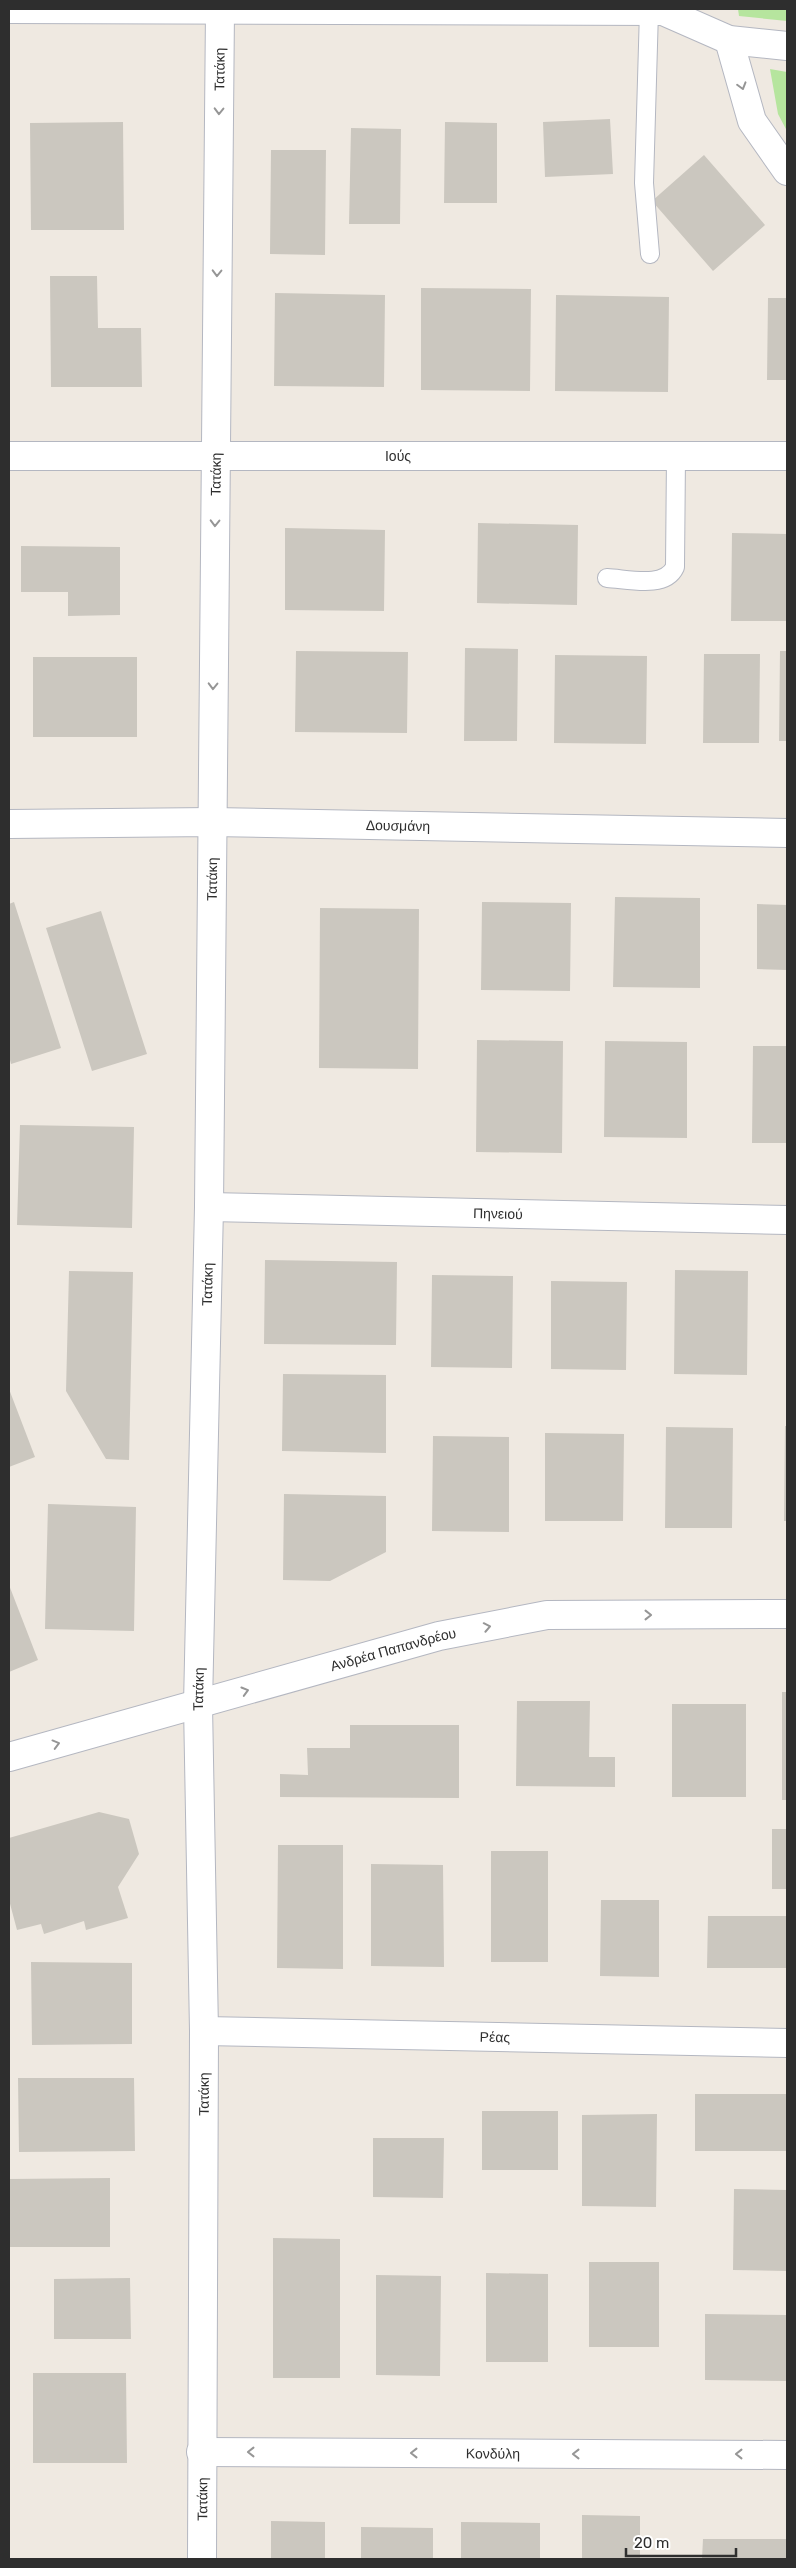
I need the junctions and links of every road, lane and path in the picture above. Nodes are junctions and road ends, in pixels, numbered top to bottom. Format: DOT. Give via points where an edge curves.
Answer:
graph roads {
  1 [pos="220,9"];
  2 [pos="9,10"];
  3 [pos="660,10"];
  4 [pos="729,40"];
  5 [pos="787,46"];
  6 [pos="787,171"];
  7 [pos="650,254"];
  8 [pos="215,455"];
  9 [pos="9,456"];
  10 [pos="676,456"];
  11 [pos="787,456"];
  12 [pos="607,578"];
  13 [pos="212,822"];
  14 [pos="9,824"];
  15 [pos="787,833"];
  16 [pos="209,1206"];
  17 [pos="787,1220"];
  18 [pos="787,1614"];
  19 [pos="198,1705"];
  20 [pos="9,1757"];
  21 [pos="204,2031"];
  22 [pos="787,2044"];
  23 [pos="201,2452"];
  24 [pos="787,2455"];
  25 [pos="202,2559"];
  1 -- 2 [label="street"];
  1 -- 3 [label="street"];
  1 -- 8 [label="street, Τατάκη, one-way"];
  3 -- 4 [label="street"];
  3 -- 7 [label="lane" via="644,183"];
  4 -- 5 [label="street"];
  4 -- 6 [label="street, one-way" via="752,121"];
  8 -- 9 [label="street, Ιούς"];
  8 -- 10 [label="street, Ιούς"];
  8 -- 13 [label="street, Τατάκη, one-way"];
  10 -- 11 [label="street, Ιούς"];
  10 -- 12 [label="lane" via="675,567 671,575 662,580"];
  13 -- 14 [label="street, Δουσμάνη"];
  13 -- 15 [label="street, Δουσμάνη"];
  13 -- 16 [label="street, Τατάκη"];
  16 -- 17 [label="street, Πηνειού"];
  16 -- 19 [label="street, Τατάκη"];
  19 -- 18 [label="street, Ανδρέα Παπανδρέου, one-way" via="439,1636 547,1616"];
  20 -- 19 [label="street, Ανδρέα Παπανδρέου, one-way"];
  19 -- 21 [label="street, Τατάκη"];
  21 -- 22 [label="street, Ρέας"];
  21 -- 23 [label="street, Τατάκη"];
  24 -- 23 [label="street, Κονδύλη, one-way"];
  23 -- 25 [label="street, Τατάκη"];
}
